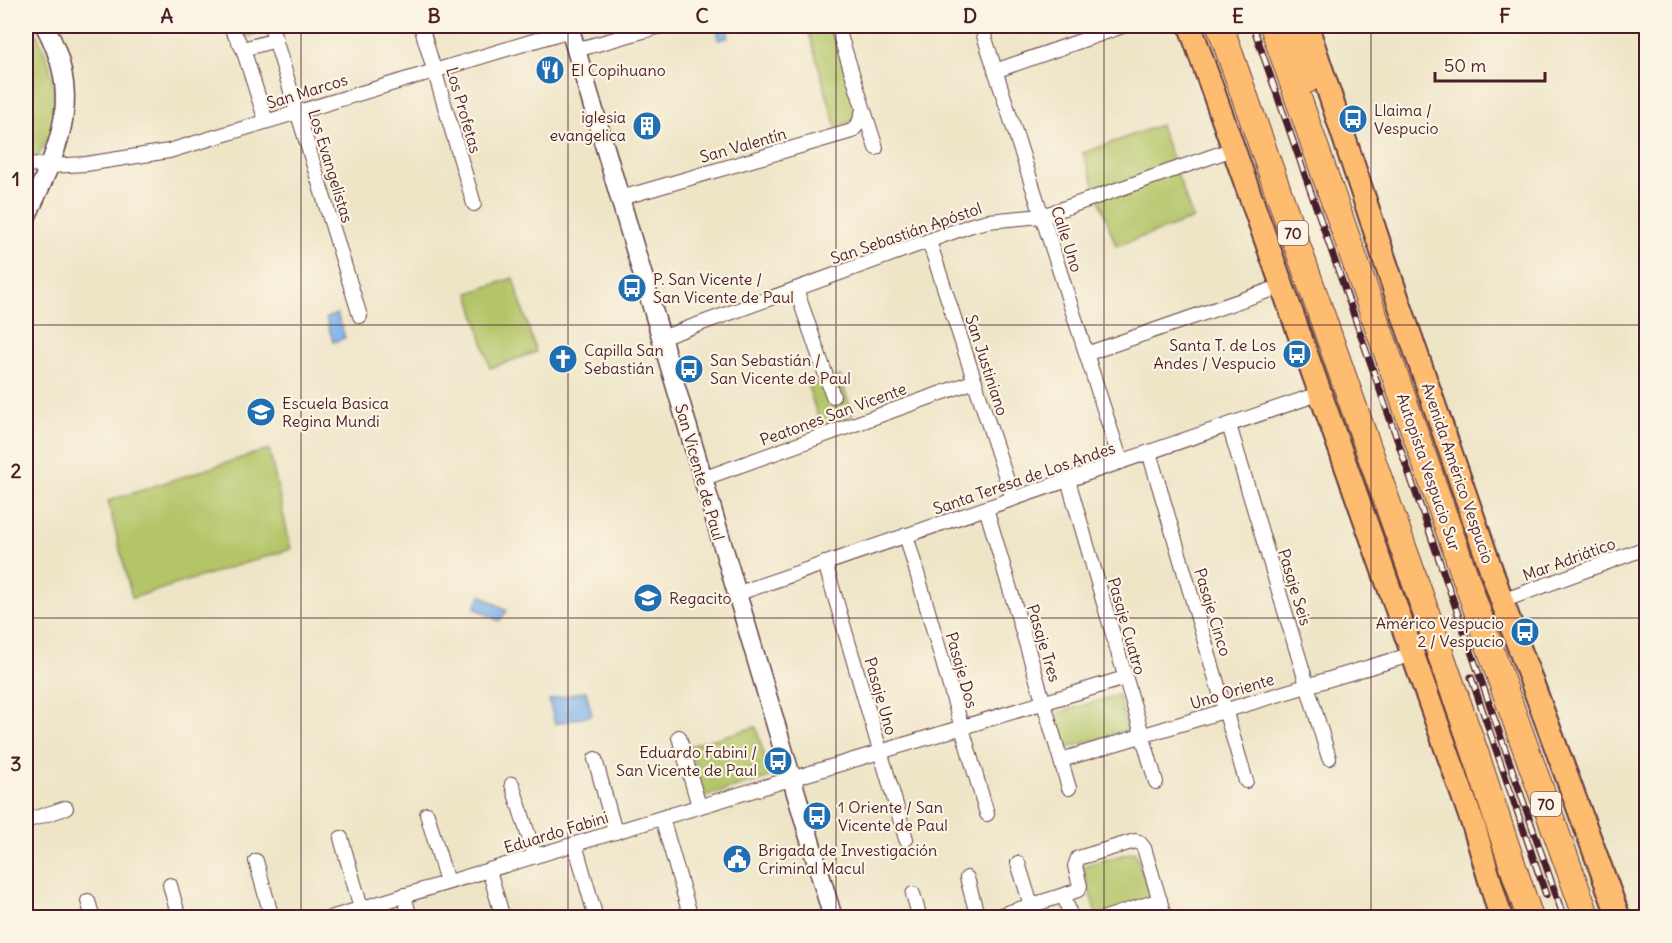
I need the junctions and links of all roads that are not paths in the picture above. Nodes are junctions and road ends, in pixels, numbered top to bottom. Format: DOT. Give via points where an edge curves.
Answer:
graph roads {
  1 [pos="45,26"];
  2 [pos="230,26"];
  3 [pos="271,26"];
  4 [pos="421,26"];
  5 [pos="661,26"];
  6 [pos="837,26"];
  7 [pos="981,26"];
  8 [pos="1123,26"];
  9 [pos="1190,26"];
  10 [pos="1220,26"];
  11 [pos="1273,26"];
  12 [pos="1294,26"];
  13 [pos="1307,26"];
  14 [pos="569,28"];
  15 [pos="276,40"];
  16 [pos="243,50"];
  17 [pos="576,50"];
  18 [pos="435,70"];
  19 [pos="995,71"];
  20 [pos="863,110"];
  21 [pos="297,111"];
  22 [pos="266,121"];
  23 [pos="876,148"];
  24 [pos="1233,149"];
  25 [pos="1319,157"];
  26 [pos="26,164"];
  27 [pos="50,166"];
  28 [pos="621,198"];
  29 [pos="474,204"];
  30 [pos="1042,216"];
  31 [pos="26,218"];
  32 [pos="929,241"];
  33 [pos="1282,286"];
  34 [pos="796,289"];
  35 [pos="360,316"];
  36 [pos="661,338"];
  37 [pos="1086,354"];
  38 [pos="975,381"];
  39 [pos="1321,393"];
  40 [pos="833,396"];
  41 [pos="1229,425"];
  42 [pos="1149,452"];
  43 [pos="1121,462"];
  44 [pos="702,479"];
  45 [pos="1068,480"];
  46 [pos="1013,499"];
  47 [pos="986,508"];
  48 [pos="906,536"];
  49 [pos="1647,548"];
  50 [pos="825,563"];
  51 [pos="736,594"];
  52 [pos="1502,601"];
  53 [pos="1413,654"];
  54 [pos="1125,678"];
  55 [pos="1307,685"];
  56 [pos="1044,702"];
  57 [pos="1225,710"];
  58 [pos="962,727"];
  59 [pos="1142,735"];
  60 [pos="680,737"];
  61 [pos="880,752"];
  62 [pos="1329,758"];
  63 [pos="594,759"];
  64 [pos="1061,760"];
  65 [pos="792,779"];
  66 [pos="1246,781"];
  67 [pos="1156,782"];
  68 [pos="512,784"];
  69 [pos="1070,788"];
  70 [pos="699,806"];
  71 [pos="66,808"];
  72 [pos="426,814"];
  73 [pos="987,814"];
  74 [pos="662,818"];
  75 [pos="26,821"];
  76 [pos="615,832"];
  77 [pos="341,838"];
  78 [pos="906,838"];
  79 [pos="575,844"];
  80 [pos="535,856"];
  81 [pos="256,861"];
  82 [pos="1018,863"];
  83 [pos="489,870"];
  84 [pos="966,878"];
  85 [pos="447,882"];
  86 [pos="170,885"];
  87 [pos="913,894"];
  88 [pos="404,895"];
  89 [pos="1064,895"];
  90 [pos="1160,900"];
  91 [pos="88,901"];
  92 [pos="361,908"];
  93 [pos="1033,911"];
  94 [pos="93,918"];
  95 [pos="179,918"];
  96 [pos="272,918"];
  97 [pos="330,918"];
  98 [pos="410,918"];
  99 [pos="503,918"];
  100 [pos="596,918"];
  101 [pos="691,918"];
  102 [pos="833,918"];
  103 [pos="920,918"];
  104 [pos="978,918"];
  105 [pos="991,918"];
  106 [pos="1071,918"];
  107 [pos="1105,918"];
  108 [pos="1165,918"];
  109 [pos="1502,918"];
  110 [pos="1530,918"];
  111 [pos="1587,918"];
  112 [pos="1619,918"];
  1 -- 27 [label="street" via="58,54 65,94 62,132"];
  2 -- 16 [label="street"];
  3 -- 15 [label="street, Los Evangelistas"];
  4 -- 18 [label="street, Los Profetas"];
  5 -- 17 [label="street"];
  6 -- 20 [label="street"];
  7 -- 19 [label="street, Calle Uno"];
  8 -- 19 [label="street"];
  9 -- 24 [label="main road"];
  10 -- 110 [label="highway, 70"];
  11 -- 25 [label="highway, Autopista Vespucio Sur / 70"];
  12 -- 25 [label="highway"];
  13 -- 52 [label="main road, Avenida Américo Vespucio"];
  14 -- 17 [label="street, San Vicente de Paul"];
  14 -- 18 [label="street, San Marcos"];
  15 -- 16 [label="street"];
  15 -- 21 [label="street, Los Evangelistas"];
  16 -- 22 [label="street"];
  17 -- 28 [label="street, San Vicente de Paul"];
  18 -- 21 [label="street, San Marcos"];
  18 -- 29 [label="street, Los Profetas"];
  19 -- 30 [label="street, Calle Uno"];
  20 -- 23 [label="street"];
  20 -- 28 [label="street, San Valentín" via="852,131"];
  21 -- 22 [label="street, San Marcos"];
  21 -- 35 [label="street, Los Evangelistas"];
  22 -- 27 [label="street, San Marcos" via="168,151"];
  24 -- 30 [label="street, San Sebastián Apóstol"];
  24 -- 33 [label="main road"];
  25 -- 111 [label="highway, Autopista Vespucio Sur / 70"];
  26 -- 27 [label="street, San Marcos"];
  27 -- 31 [label="street"];
  28 -- 36 [label="street, San Vicente de Paul"];
  30 -- 32 [label="street, San Sebastián Apóstol" via="988,221"];
  30 -- 37 [label="street, Calle Uno"];
  32 -- 34 [label="street, San Sebastián Apóstol"];
  32 -- 38 [label="street, San Justiniano"];
  33 -- 37 [label="street"];
  33 -- 39 [label="main road"];
  34 -- 36 [label="street, San Sebastián Apóstol"];
  34 -- 40 [label="street"];
  36 -- 44 [label="street, San Vicente de Paul"];
  37 -- 43 [label="street, Calle Uno"];
  38 -- 44 [label="street, Peatones San Vicente"];
  38 -- 46 [label="street, San Justiniano"];
  39 -- 41 [label="street, Santa Teresa de Los Andes"];
  39 -- 53 [label="main road"];
  41 -- 42 [label="street, Santa Teresa de Los Andes"];
  41 -- 55 [label="street, Pasaje Seis"];
  42 -- 43 [label="street, Santa Teresa de Los Andes"];
  42 -- 57 [label="street, Pasaje Cinco"];
  43 -- 45 [label="street, Santa Teresa de Los Andes"];
  44 -- 51 [label="street, San Vicente de Paul"];
  45 -- 46 [label="street, Santa Teresa de Los Andes"];
  45 -- 54 [label="street, Pasaje Cuatro"];
  46 -- 47 [label="street, Santa Teresa de Los Andes"];
  47 -- 48 [label="street, Santa Teresa de Los Andes"];
  47 -- 56 [label="street, Pasaje Tres"];
  48 -- 50 [label="street, Santa Teresa de Los Andes"];
  48 -- 58 [label="street, Pasaje Dos"];
  49 -- 52 [label="street, Mar Adriático"];
  50 -- 51 [label="street, Santa Teresa de Los Andes"];
  50 -- 61 [label="street, Pasaje Uno"];
  51 -- 65 [label="street, San Vicente de Paul"];
  52 -- 112 [label="main road, Avenida Américo Vespucio"];
  53 -- 55 [label="street, Uno Oriente"];
  53 -- 109 [label="main road"];
  54 -- 56 [label="street"];
  54 -- 59 [label="street, Pasaje Cuatro"];
  55 -- 57 [label="street, Uno Oriente"];
  55 -- 62 [label="street, Pasaje Seis"];
  56 -- 58 [label="street"];
  56 -- 64 [label="street, Pasaje Tres"];
  57 -- 59 [label="street, Uno Oriente"];
  57 -- 66 [label="street, Pasaje Cinco"];
  58 -- 61 [label="street"];
  58 -- 73 [label="street, Pasaje Dos"];
  59 -- 64 [label="street, Uno Oriente"];
  59 -- 67 [label="street, Pasaje Cuatro"];
  60 -- 70 [label="street"];
  61 -- 65 [label="street"];
  61 -- 78 [label="street, Pasaje Uno"];
  63 -- 76 [label="street"];
  64 -- 69 [label="street, Pasaje Tres"];
  65 -- 70 [label="street, Eduardo Fabini"];
  65 -- 102 [label="street, San Vicente de Paul"];
  68 -- 80 [label="street"];
  70 -- 74 [label="street, Eduardo Fabini"];
  71 -- 75 [label="street"];
  72 -- 85 [label="street"];
  74 -- 76 [label="street, Eduardo Fabini"];
  74 -- 101 [label="street"];
  76 -- 79 [label="street, Eduardo Fabini"];
  77 -- 92 [label="street"];
  79 -- 80 [label="street, Eduardo Fabini"];
  79 -- 100 [label="street"];
  80 -- 83 [label="street, Eduardo Fabini"];
  81 -- 96 [label="street"];
  82 -- 93 [label="street"];
  83 -- 85 [label="street, Eduardo Fabini"];
  83 -- 99 [label="street"];
  84 -- 104 [label="street"];
  85 -- 88 [label="street, Eduardo Fabini"];
  86 -- 95 [label="street"];
  87 -- 103 [label="street"];
  88 -- 92 [label="street, Eduardo Fabini"];
  88 -- 98 [label="street"];
  89 -- 90 [label="street" via="1080,886 1075,866 1078,858 1131,841 1144,848"];
  89 -- 93 [label="street"];
  89 -- 106 [label="street"];
  90 -- 107 [label="street"];
  90 -- 108 [label="street"];
  91 -- 94 [label="street"];
  92 -- 97 [label="street, Eduardo Fabini"];
  93 -- 105 [label="street"];
}
